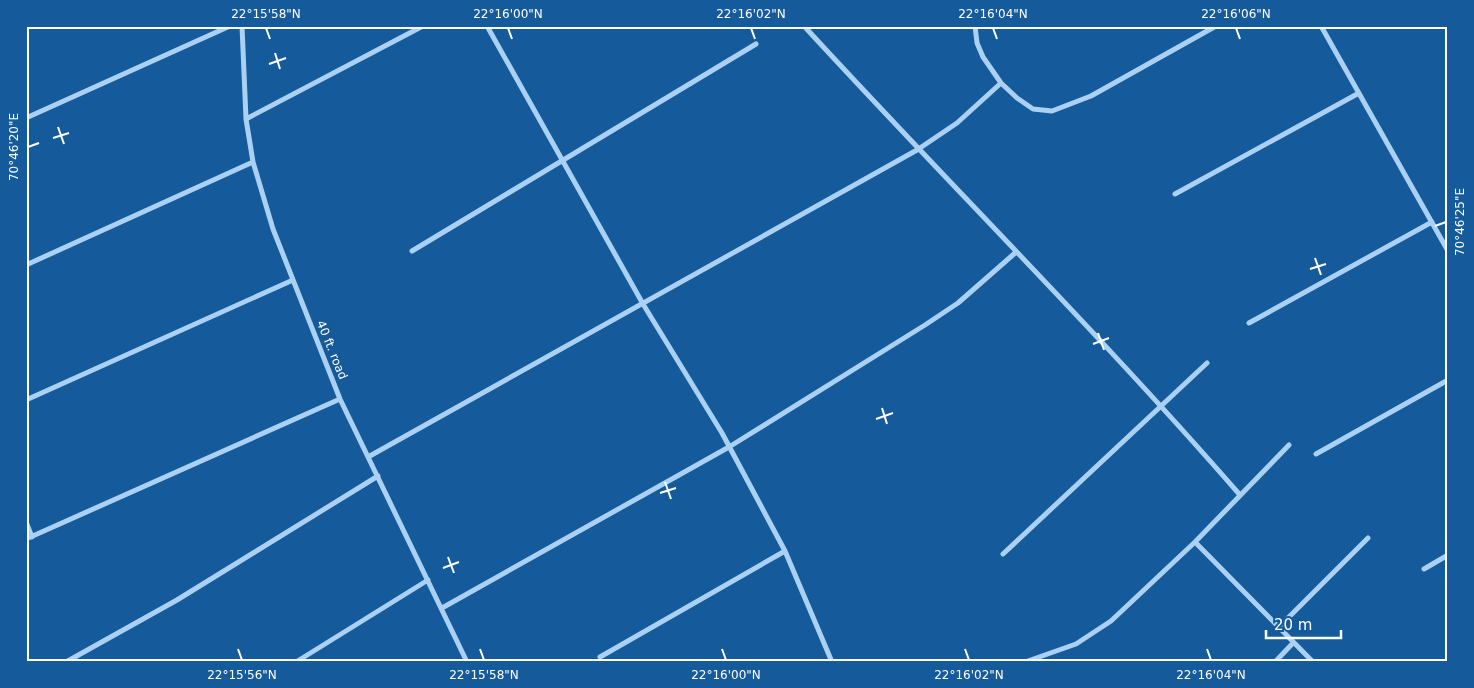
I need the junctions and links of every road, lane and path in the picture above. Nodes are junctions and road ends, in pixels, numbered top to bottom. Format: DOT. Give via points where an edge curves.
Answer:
graph roads {
  1 [pos="230,26"];
  2 [pos="242,26"];
  3 [pos="423,26"];
  4 [pos="487,26"];
  5 [pos="804,26"];
  6 [pos="975,26"];
  7 [pos="1216,26"];
  8 [pos="1321,26"];
  9 [pos="756,44"];
  10 [pos="1001,83"];
  11 [pos="1359,93"];
  12 [pos="26,118"];
  13 [pos="246,119"];
  14 [pos="917,150"];
  15 [pos="253,162"];
  16 [pos="562,162"];
  17 [pos="1175,194"];
  18 [pos="1432,222"];
  19 [pos="412,251"];
  20 [pos="1448,251"];
  21 [pos="1015,253"];
  22 [pos="26,265"];
  23 [pos="293,280"];
  24 [pos="643,304"];
  25 [pos="1249,323"];
  26 [pos="1206,363"];
  27 [pos="1448,380"];
  28 [pos="340,399"];
  29 [pos="26,400"];
  30 [pos="1161,405"];
  31 [pos="1289,445"];
  32 [pos="729,447"];
  33 [pos="1316,454"];
  34 [pos="368,457"];
  35 [pos="378,476"];
  36 [pos="1240,495"];
  37 [pos="26,522"];
  38 [pos="32,537"];
  39 [pos="1368,538"];
  40 [pos="26,539"];
  41 [pos="1195,542"];
  42 [pos="785,551"];
  43 [pos="1003,554"];
  44 [pos="1448,555"];
  45 [pos="1424,569"];
  46 [pos="428,580"];
  47 [pos="442,608"];
  48 [pos="1278,628"];
  49 [pos="1293,643"];
  50 [pos="600,657"];
  51 [pos="66,662"];
  52 [pos="296,662"];
  53 [pos="467,662"];
  54 [pos="832,662"];
  55 [pos="1025,662"];
  56 [pos="1275,662"];
  57 [pos="1312,662"];
  1 -- 12 [label="street"];
  2 -- 13 [label="street, 40 ft. road"];
  3 -- 13 [label="street"];
  4 -- 16 [label="street"];
  5 -- 14 [label="street"];
  6 -- 10 [label="street" via="980,50"];
  7 -- 10 [label="street" via="1091,96 1052,111 1033,109"];
  8 -- 11 [label="street"];
  9 -- 16 [label="street"];
  10 -- 14 [label="street" via="956,124"];
  11 -- 17 [label="street"];
  11 -- 18 [label="street"];
  13 -- 15 [label="street, 40 ft. road"];
  14 -- 21 [label="street"];
  14 -- 24 [label="street"];
  15 -- 22 [label="street"];
  15 -- 23 [label="street, 40 ft. road" via="273,229"];
  16 -- 19 [label="street"];
  16 -- 24 [label="street"];
  18 -- 20 [label="street"];
  18 -- 25 [label="street"];
  21 -- 30 [label="street"];
  21 -- 32 [label="street" via="950,309"];
  23 -- 28 [label="street, 40 ft. road"];
  23 -- 29 [label="street"];
  24 -- 32 [label="street"];
  24 -- 34 [label="street"];
  26 -- 30 [label="street"];
  27 -- 33 [label="street"];
  28 -- 34 [label="street, 40 ft. road"];
  28 -- 38 [label="street"];
  30 -- 36 [label="street"];
  30 -- 43 [label="street"];
  31 -- 36 [label="street"];
  32 -- 42 [label="street"];
  32 -- 47 [label="street"];
  34 -- 35 [label="street, 40 ft. road"];
  35 -- 46 [label="street, 40 ft. road"];
  35 -- 51 [label="street" via="178,600"];
  36 -- 41 [label="street"];
  37 -- 38 [label="street"];
  38 -- 40 [label="street"];
  39 -- 48 [label="street"];
  41 -- 48 [label="street"];
  41 -- 55 [label="street" via="1111,621 1076,644"];
  42 -- 50 [label="street"];
  42 -- 54 [label="street"];
  44 -- 45 [label="street"];
  46 -- 47 [label="street, 40 ft. road"];
  46 -- 52 [label="street"];
  47 -- 53 [label="street, 40 ft. road"];
  48 -- 49 [label="street"];
  49 -- 56 [label="street"];
  49 -- 57 [label="street"];
}
